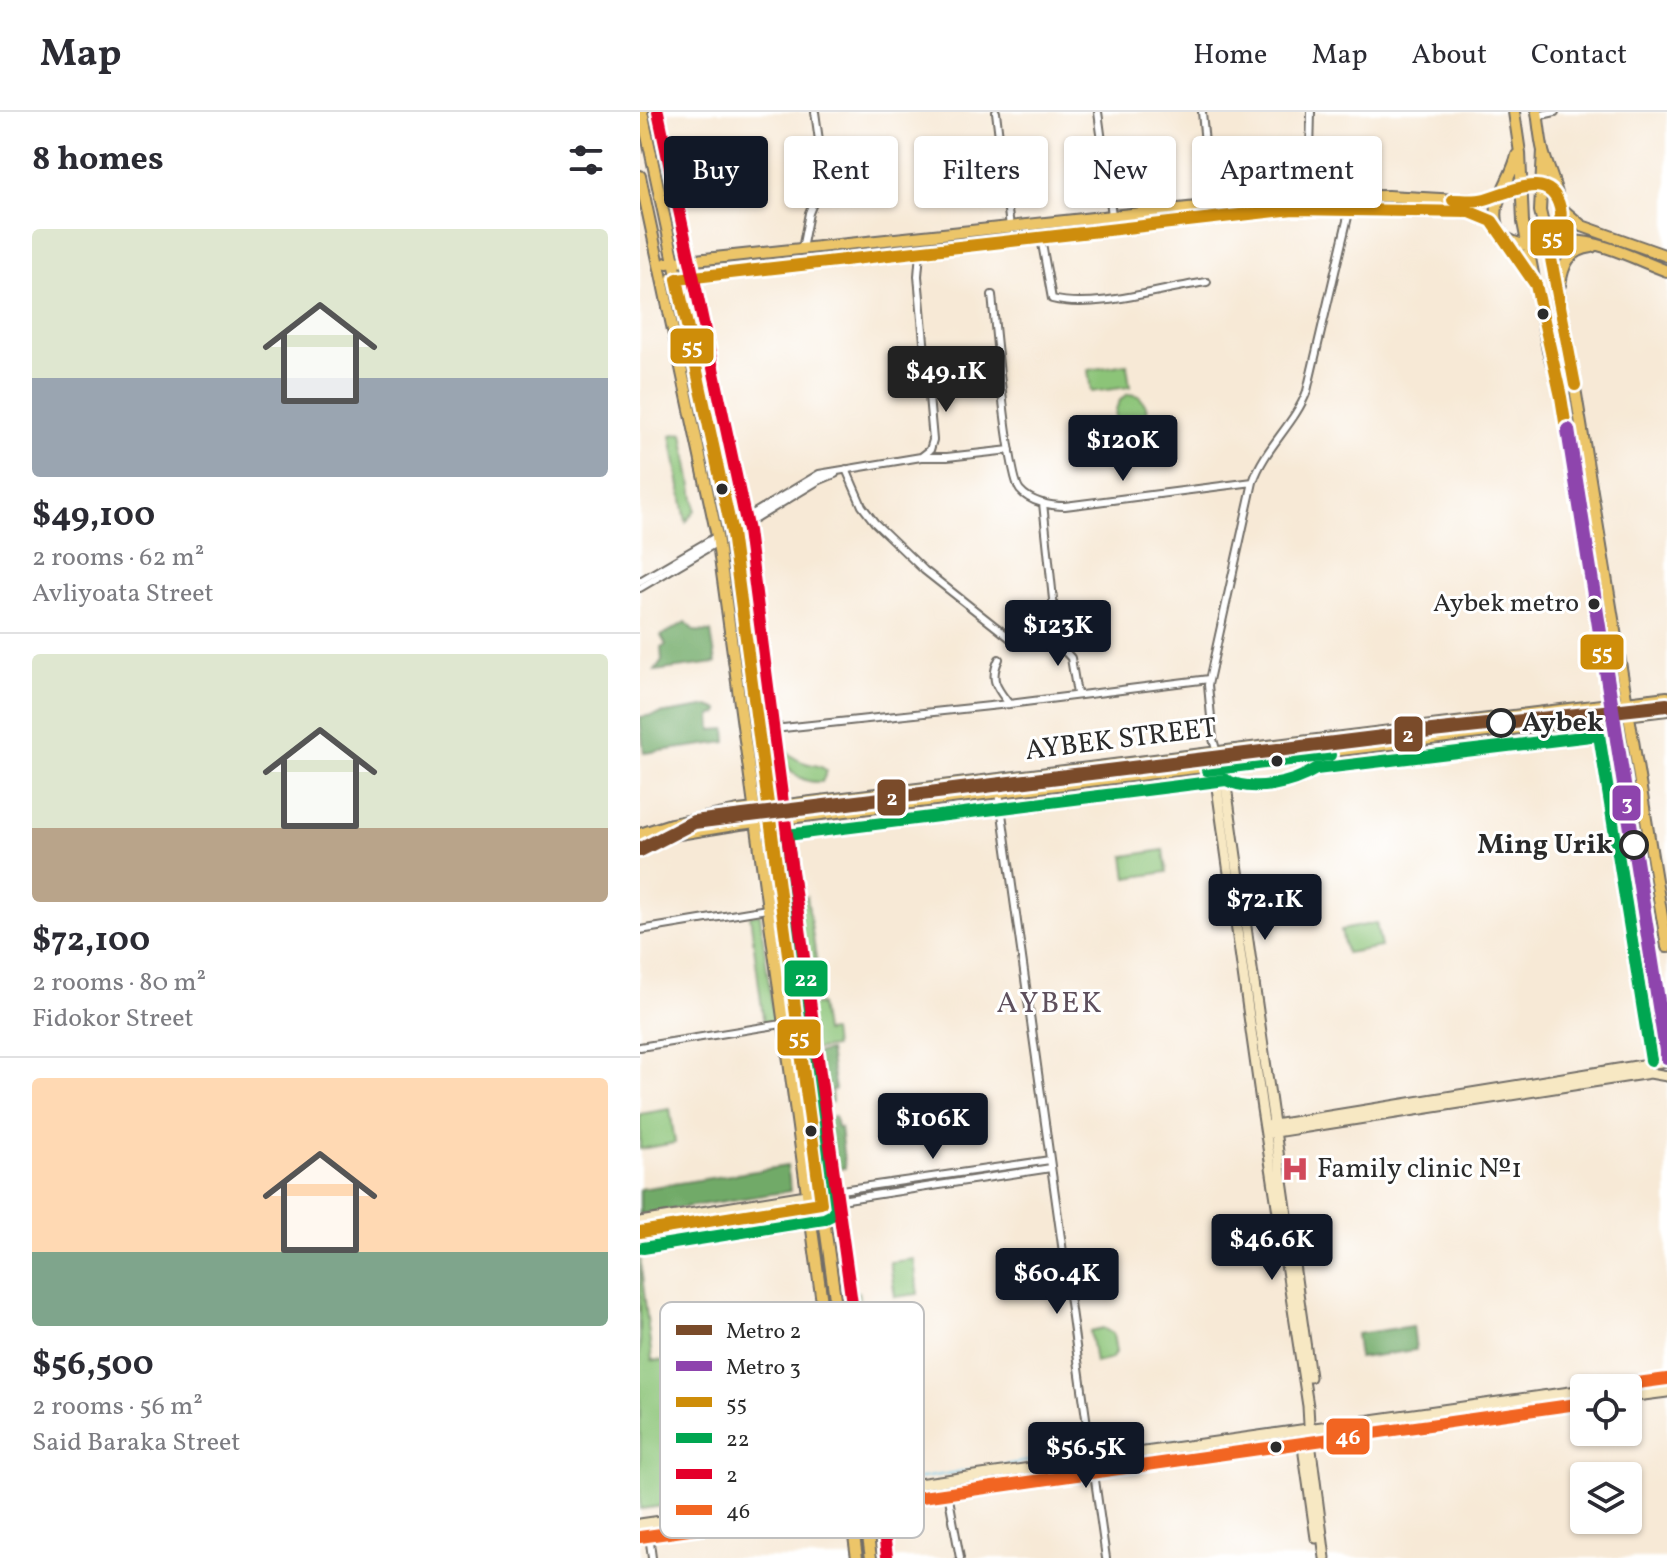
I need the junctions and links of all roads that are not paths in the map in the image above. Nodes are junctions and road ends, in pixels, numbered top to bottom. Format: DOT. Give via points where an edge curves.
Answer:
graph roads {
  1 [pos="642,112"];
  2 [pos="815,112"];
  3 [pos="996,112"];
  4 [pos="1098,112"];
  5 [pos="1202,112"];
  6 [pos="1311,112"];
  7 [pos="1514,112"];
  8 [pos="1555,112"];
  9 [pos="1537,114"];
  10 [pos="1204,136"];
  11 [pos="1310,136"];
  12 [pos="1518,142"];
  13 [pos="1543,150"];
  14 [pos="640,176"];
  15 [pos="1552,177"];
  16 [pos="1520,186"];
  17 [pos="1539,187"];
  18 [pos="1502,193"];
  19 [pos="1382,197"];
  20 [pos="1422,198"];
  21 [pos="1558,203"];
  22 [pos="1192,208"];
  23 [pos="1233,208"];
  24 [pos="1307,208"];
  25 [pos="1350,208"];
  26 [pos="1422,211"];
  27 [pos="1112,216"];
  28 [pos="1231,216"];
  29 [pos="1010,227"];
  30 [pos="988,229"];
  31 [pos="1501,231"];
  32 [pos="1605,234"];
  33 [pos="1041,238"];
  34 [pos="1548,243"];
  35 [pos="989,244"];
  36 [pos="1528,246"];
  37 [pos="1599,246"];
  38 [pos="802,249"];
  39 [pos="1647,249"];
  40 [pos="920,252"];
  41 [pos="1667,256"];
  42 [pos="1642,261"];
  43 [pos="673,262"];
  44 [pos="661,270"];
  45 [pos="1667,271"];
  46 [pos="677,279"];
  47 [pos="1207,282"];
  48 [pos="1536,285"];
  49 [pos="1559,291"];
  50 [pos="992,295"];
  51 [pos="933,440"];
  52 [pos="1010,450"];
  53 [pos="921,457"];
  54 [pos="944,457"];
  55 [pos="846,469"];
  56 [pos="1253,482"];
  57 [pos="1043,503"];
  58 [pos="732,530"];
  59 [pos="717,539"];
  60 [pos="640,581"];
  61 [pos="640,588"];
  62 [pos="1057,638"];
  63 [pos="999,659"];
  64 [pos="1209,679"];
  65 [pos="751,686"];
  66 [pos="1077,694"];
  67 [pos="1667,697"];
  68 [pos="1628,702"];
  69 [pos="1009,704"];
  70 [pos="1610,704"];
  71 [pos="1667,710"];
  72 [pos="1630,715"];
  73 [pos="1612,717"];
  74 [pos="1217,753"];
  75 [pos="1219,765"];
  76 [pos="999,792"];
  77 [pos="767,808"];
  78 [pos="754,809"];
  79 [pos="769,821"];
  80 [pos="756,822"];
  81 [pos="640,834"];
  82 [pos="640,845"];
  83 [pos="767,909"];
  84 [pos="640,930"];
  85 [pos="1667,947"];
  86 [pos="782,1024"];
  87 [pos="640,1047"];
  88 [pos="1667,1059"];
  89 [pos="1667,1076"];
  90 [pos="1270,1129"];
  91 [pos="1050,1164"];
  92 [pos="820,1198"];
  93 [pos="807,1200"];
  94 [pos="640,1222"];
  95 [pos="640,1232"];
  96 [pos="821,1302"];
  97 [pos="835,1302"];
  98 [pos="1667,1379"];
  99 [pos="1642,1382"];
  100 [pos="1570,1392"];
  101 [pos="1667,1392"];
  102 [pos="1642,1395"];
  103 [pos="1570,1405"];
  104 [pos="1314,1428"];
  105 [pos="1306,1442"];
  106 [pos="1092,1461"];
  107 [pos="1094,1473"];
  108 [pos="947,1480"];
  109 [pos="924,1483"];
  110 [pos="948,1493"];
  111 [pos="924,1496"];
  112 [pos="644,1523"];
  113 [pos="644,1536"];
  114 [pos="854,1538"];
  115 [pos="868,1538"];
  116 [pos="652,1558"];
  117 [pos="857,1558"];
  118 [pos="871,1558"];
  119 [pos="960,1558"];
  120 [pos="1106,1558"];
  121 [pos="1322,1558"];
  1 -- 43 [label="main road"];
  2 -- 38 [label="street" via="824,176"];
  3 -- 29 [label="street"];
  4 -- 27 [label="street"];
  5 -- 10 [label="street"];
  6 -- 11 [label="street"];
  7 -- 12 [label="main road"];
  8 -- 9 [label="street"];
  9 -- 13 [label="main road"];
  12 -- 16 [label="main road"];
  12 -- 18 [label="main road"];
  13 -- 15 [label="main road"];
  13 -- 17 [label="main road"];
  14 -- 44 [label="main road"];
  15 -- 21 [label="main road"];
  15 -- 32 [label="main road" via="1572,210"];
  16 -- 17 [label="main road"];
  16 -- 18 [label="main road"];
  16 -- 36 [label="main road"];
  17 -- 21 [label="main road"];
  17 -- 34 [label="main road"];
  18 -- 20 [label="main road" via="1475,201"];
  18 -- 31 [label="main road" via="1496,210"];
  19 -- 20 [label="main road"];
  20 -- 26 [label="main road"];
  21 -- 32 [label="main road" via="1576,223"];
  21 -- 34 [label="main road" via="1560,223"];
  22 -- 27 [label="main road"];
  23 -- 28 [label="main road"];
  24 -- 28 [label="main road"];
  25 -- 26 [label="main road"];
  25 -- 56 [label="street" via="1307,391"];
  26 -- 31 [label="main road" via="1478,214"];
  27 -- 29 [label="main road"];
  28 -- 33 [label="main road"];
  29 -- 30 [label="main road"];
  30 -- 35 [label="main road"];
  30 -- 38 [label="main road"];
  31 -- 36 [label="main road" via="1514,243"];
  31 -- 48 [label="main road"];
  32 -- 39 [label="main road"];
  33 -- 35 [label="main road"];
  33 -- 47 [label="street" via="1052,299 1102,299"];
  34 -- 36 [label="main road"];
  34 -- 37 [label="main road"];
  34 -- 49 [label="main road"];
  35 -- 40 [label="main road"];
  36 -- 48 [label="main road"];
  37 -- 42 [label="main road"];
  37 -- 49 [label="main road" via="1582,248 1567,258"];
  38 -- 43 [label="main road"];
  39 -- 41 [label="main road"];
  39 -- 42 [label="main road"];
  40 -- 46 [label="main road"];
  40 -- 51 [label="street"];
  42 -- 45 [label="main road"];
  43 -- 44 [label="main road"];
  43 -- 46 [label="main road"];
  44 -- 46 [label="main road"];
  44 -- 59 [label="main road"];
  46 -- 58 [label="main road"];
  48 -- 70 [label="main road" via="1561,397"];
  49 -- 68 [label="main road"];
  50 -- 52 [label="street"];
  51 -- 53 [label="street"];
  51 -- 54 [label="street"];
  52 -- 54 [label="street"];
  52 -- 57 [label="street" via="1019,489"];
  53 -- 54 [label="street"];
  53 -- 55 [label="street"];
  55 -- 58 [label="street"];
  55 -- 62 [label="street" via="875,523 924,570 1010,638"];
  56 -- 57 [label="street" via="1072,506"];
  56 -- 64 [label="street"];
  57 -- 62 [label="street"];
  58 -- 59 [label="main road"];
  58 -- 65 [label="main road"];
  59 -- 60 [label="street"];
  59 -- 61 [label="street"];
  59 -- 78 [label="main road"];
  62 -- 66 [label="street" via="1071,658"];
  63 -- 69 [label="street" via="996,687"];
  64 -- 66 [label="street"];
  64 -- 74 [label="street"];
  65 -- 69 [label="street" via="768,684 773,725 783,728"];
  65 -- 77 [label="main road"];
  66 -- 69 [label="street"];
  67 -- 68 [label="main road, AYBEK STREET"];
  68 -- 70 [label="main road, AYBEK STREET"];
  68 -- 72 [label="main road"];
  70 -- 73 [label="main road"];
  70 -- 74 [label="main road, AYBEK STREET"];
  71 -- 72 [label="main road, AYBEK STREET"];
  72 -- 73 [label="main road, AYBEK STREET"];
  72 -- 85 [label="main road"];
  73 -- 75 [label="main road, AYBEK STREET"];
  73 -- 88 [label="main road"];
  74 -- 75 [label="main road"];
  74 -- 77 [label="main road, AYBEK STREET"];
  75 -- 76 [label="main road, AYBEK STREET"];
  75 -- 90 [label="main road"];
  76 -- 79 [label="main road, AYBEK STREET"];
  76 -- 91 [label="street"];
  77 -- 78 [label="main road, AYBEK STREET"];
  77 -- 79 [label="main road"];
  78 -- 80 [label="main road"];
  78 -- 81 [label="main road, AYBEK STREET"];
  79 -- 80 [label="main road, AYBEK STREET"];
  79 -- 92 [label="main road"];
  80 -- 82 [label="main road, AYBEK STREET"];
  80 -- 83 [label="main road"];
  83 -- 84 [label="street"];
  83 -- 86 [label="main road"];
  86 -- 87 [label="street"];
  86 -- 93 [label="main road"];
  88 -- 90 [label="main road"];
  89 -- 90 [label="main road" via="1650,1073"];
  90 -- 104 [label="main road"];
  91 -- 92 [label="street"];
  91 -- 106 [label="street"];
  92 -- 93 [label="main road"];
  92 -- 97 [label="main road"];
  93 -- 94 [label="main road"];
  93 -- 95 [label="main road"];
  93 -- 96 [label="main road"];
  98 -- 99 [label="main road"];
  100 -- 104 [label="main road"];
  101 -- 102 [label="main road"];
  103 -- 105 [label="main road"];
  104 -- 105 [label="main road"];
  104 -- 106 [label="main road"];
  105 -- 107 [label="main road"];
  105 -- 121 [label="main road"];
  106 -- 107 [label="main road"];
  106 -- 108 [label="main road"];
  107 -- 110 [label="main road"];
  107 -- 120 [label="street"];
  108 -- 109 [label="main road"];
  108 -- 110 [label="main road"];
  110 -- 111 [label="main road"];
  110 -- 119 [label="street"];
  112 -- 113 [label="main road"];
  113 -- 116 [label="street"];
  114 -- 117 [label="main road"];
  115 -- 118 [label="main road"];
}
